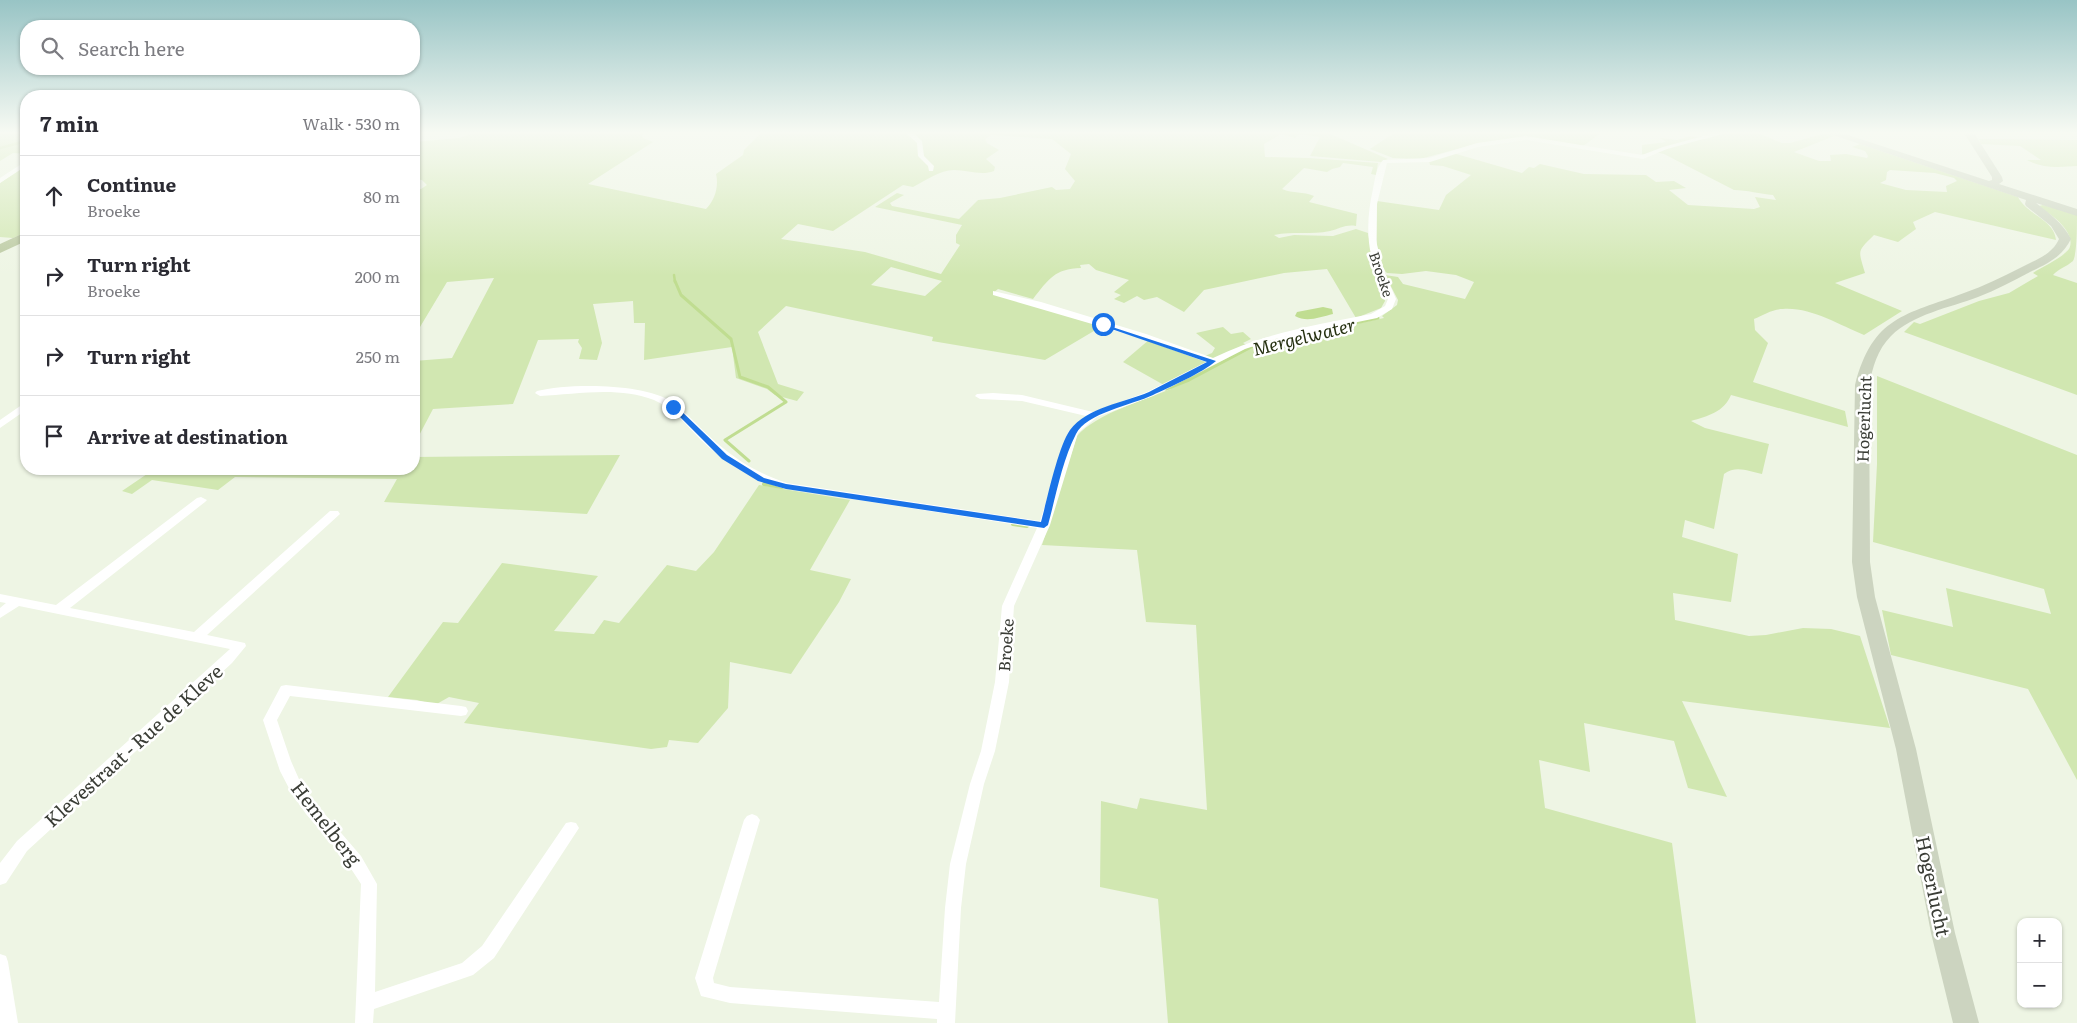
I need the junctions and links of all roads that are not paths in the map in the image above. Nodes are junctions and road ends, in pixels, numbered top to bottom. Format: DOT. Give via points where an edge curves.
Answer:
graph roads {
  1 [pos="1378,181"];
  2 [pos="1982,181"];
  3 [pos="1998,181"];
  4 [pos="1992,184"];
  5 [pos="2037,199"];
  6 [pos="2077,213"];
  7 [pos="20,239"];
  8 [pos="0,249"];
  9 [pos="996,293"];
  10 [pos="1213,361"];
  11 [pos="540,393"];
  12 [pos="980,396"];
  13 [pos="20,410"];
  14 [pos="1093,415"];
  15 [pos="0,425"];
  16 [pos="201,500"];
  17 [pos="334,514"];
  18 [pos="1044,525"];
  19 [pos="0,598"];
  20 [pos="18,601"];
  21 [pos="58,610"];
  22 [pos="0,614"];
  23 [pos="197,637"];
  24 [pos="461,711"];
  25 [pos="752,820"];
  26 [pos="571,828"];
  27 [pos="0,878"];
  28 [pos="0,962"];
  29 [pos="366,1003"];
  30 [pos="946,1017"];
  31 [pos="9,1023"];
  32 [pos="364,1023"];
  33 [pos="1966,1023"];
  1 -- 10 [label="street, Broeke" via="1372,205 1371,234 1378,266 1392,299 1389,307 1368,317 1257,342"];
  2 -- 4 [label="street"];
  3 -- 4 [label="street"];
  4 -- 5 [label="street"];
  5 -- 6 [label="main road"];
  5 -- 33 [label="street, Hogerlucht" via="2030,204 2062,231 2065,239 2062,247 2052,256 1976,293 1910,316 1887,331 1865,367 1862,385 1861,562 1866,597 1906,749 1943,933"];
  7 -- 8 [label="main road"];
  9 -- 10 [label="street" via="1143,336"];
  10 -- 14 [label="street, Broeke" via="1150,394"];
  11 -- 18 [label="street" via="635,391 659,398 673,407 725,457 761,480"];
  12 -- 14 [label="street" via="994,395 1071,408"];
  13 -- 15 [label="street"];
  14 -- 18 [label="street, Broeke" via="1073,432"];
  16 -- 21 [label="street"];
  17 -- 23 [label="street"];
  18 -- 30 [label="street, Broeke" via="1008,606 1002,682 988,751 958,864"];
  19 -- 20 [label="street, Klevestraat - Rue de Kleve"];
  20 -- 21 [label="street, Klevestraat - Rue de Kleve"];
  20 -- 22 [label="street"];
  21 -- 23 [label="street, Klevestraat - Rue de Kleve"];
  23 -- 27 [label="street, Klevestraat - Rue de Kleve" via="240,646 22,846"];
  24 -- 29 [label="street, Hemelberg" via="286,690 270,720 286,767 302,798 362,867 369,884"];
  25 -- 30 [label="street" via="704,978 707,990"];
  26 -- 29 [label="street" via="488,952 467,969"];
  28 -- 31 [label="street"];
  29 -- 32 [label="street, Hemelberg"];
}
